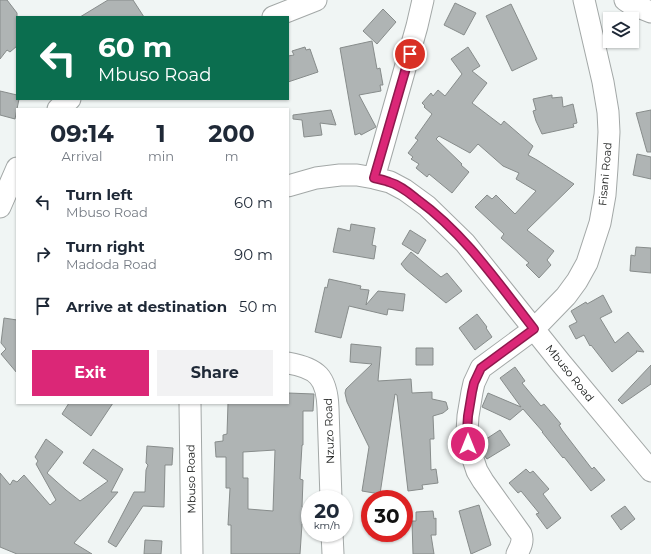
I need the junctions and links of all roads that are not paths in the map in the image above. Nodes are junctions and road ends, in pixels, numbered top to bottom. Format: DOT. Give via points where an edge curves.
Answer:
graph roads {
  1 [pos="316,0"];
  2 [pos="423,0"];
  3 [pos="584,0"];
  4 [pos="625,0"];
  5 [pos="651,12"];
  6 [pos="276,16"];
  7 [pos="69,100"];
  8 [pos="59,108"];
  9 [pos="16,170"];
  10 [pos="374,178"];
  11 [pos="289,186"];
  12 [pos="0,208"];
  13 [pos="534,329"];
  14 [pos="289,363"];
  15 [pos="190,404"];
  16 [pos="651,471"];
  17 [pos="331,490"];
  18 [pos="332,542"];
  19 [pos="192,554"];
  20 [pos="333,554"];
  21 [pos="517,554"];
  1 -- 6 [label="street"];
  2 -- 10 [label="street"];
  3 -- 13 [label="street, Fisani Road" via="608,112 605,195 600,223 587,263 566,296"];
  4 -- 5 [label="street"];
  7 -- 8 [label="street"];
  9 -- 12 [label="street"];
  10 -- 11 [label="street, Mbuso Road" via="340,175"];
  10 -- 13 [label="street, Mbuso Road" via="390,182 405,190 448,225 466,243"];
  13 -- 16 [label="street, Mbuso Road"];
  13 -- 21 [label="street, Fisani Road" via="481,368 474,383 468,416 468,444 477,471 521,534"];
  14 -- 17 [label="street, Nzuzo Road" via="316,373 326,388"];
  15 -- 19 [label="street, Mbuso Road"];
  18 -- 20 [label="street"];
}
